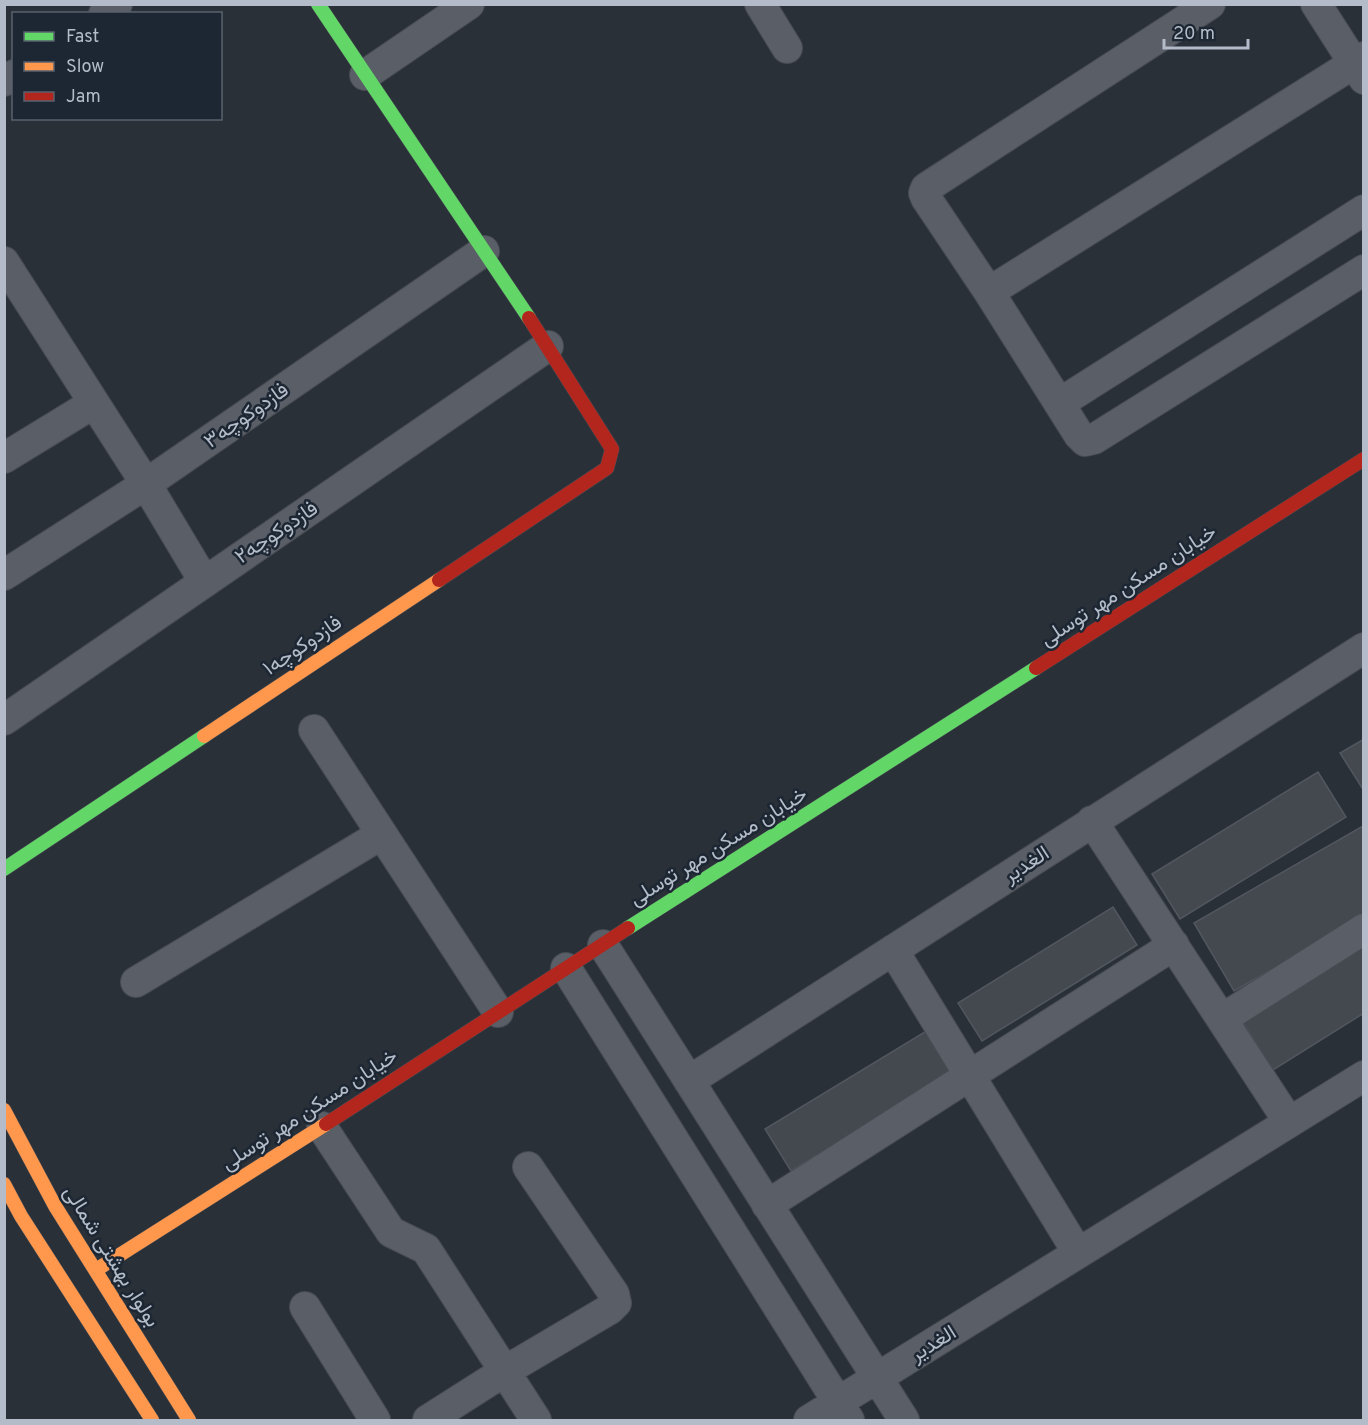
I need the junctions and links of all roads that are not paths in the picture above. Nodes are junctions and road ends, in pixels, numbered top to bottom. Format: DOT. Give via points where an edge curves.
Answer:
graph roads {
  1 [pos="318,4"];
  2 [pos="469,4"];
  3 [pos="760,4"];
  4 [pos="1210,4"];
  5 [pos="1316,4"];
  6 [pos="788,48"];
  7 [pos="1360,66"];
  8 [pos="365,75"];
  9 [pos="1364,210"];
  10 [pos="484,251"];
  11 [pos="4,262"];
  12 [pos="1364,270"];
  13 [pos="989,292"];
  14 [pos="16,304"];
  15 [pos="548,346"];
  16 [pos="94,403"];
  17 [pos="1060,403"];
  18 [pos="4,458"];
  19 [pos="1364,459"];
  20 [pos="146,484"];
  21 [pos="4,575"];
  22 [pos="204,581"];
  23 [pos="1364,648"];
  24 [pos="4,720"];
  25 [pos="314,730"];
  26 [pos="1092,821"];
  27 [pos="382,834"];
  28 [pos="4,869"];
  29 [pos="1364,929"];
  30 [pos="603,945"];
  31 [pos="1174,945"];
  32 [pos="893,950"];
  33 [pos="566,968"];
  34 [pos="136,982"];
  35 [pos="498,1012"];
  36 [pos="1222,1019"];
  37 [pos="970,1075"];
  38 [pos="1364,1076"];
  39 [pos="689,1081"];
  40 [pos="4,1110"];
  41 [pos="1289,1122"];
  42 [pos="322,1127"];
  43 [pos="528,1167"];
  44 [pos="4,1184"];
  45 [pos="767,1205"];
  46 [pos="1078,1253"];
  47 [pos="96,1270"];
  48 [pos="305,1307"];
  49 [pos="505,1371"];
  50 [pos="876,1378"];
  51 [pos="843,1412"];
  52 [pos="152,1420"];
  53 [pos="189,1420"];
  54 [pos="375,1420"];
  55 [pos="428,1420"];
  56 [pos="536,1420"];
  57 [pos="809,1420"];
  58 [pos="904,1420"];
  1 -- 8 [label="street"];
  2 -- 8 [label="street"];
  3 -- 6 [label="street"];
  4 -- 13 [label="street" via="926,188 926,198"];
  5 -- 7 [label="street"];
  7 -- 13 [label="street"];
  8 -- 10 [label="street"];
  9 -- 17 [label="street"];
  10 -- 15 [label="street"];
  10 -- 20 [label="street, فازدوکوچه۳"];
  11 -- 14 [label="street"];
  12 -- 17 [label="street" via="1094,439 1085,441 1079,435"];
  13 -- 17 [label="street"];
  14 -- 16 [label="street"];
  15 -- 22 [label="street, فازدوکوچه۲"];
  15 -- 28 [label="street, فازدوکوچه۱" via="612,449 607,468"];
  16 -- 18 [label="street"];
  16 -- 20 [label="street"];
  19 -- 30 [label="street, خیابان مسکن مهر توسلی"];
  20 -- 21 [label="street, فازدوکوچه۳"];
  20 -- 22 [label="street"];
  22 -- 24 [label="street, فازدوکوچه۲"];
  23 -- 26 [label="street, الغدیر"];
  25 -- 27 [label="street"];
  26 -- 31 [label="street"];
  26 -- 32 [label="street, الغدیر"];
  27 -- 34 [label="street"];
  27 -- 35 [label="street"];
  29 -- 36 [label="street"];
  30 -- 33 [label="street, خیابان مسکن مهر توسلی"];
  30 -- 39 [label="street"];
  31 -- 36 [label="street"];
  31 -- 37 [label="street"];
  32 -- 37 [label="street"];
  32 -- 39 [label="street, الغدیر"];
  33 -- 35 [label="street, خیابان مسکن مهر توسلی"];
  33 -- 51 [label="street"];
  35 -- 42 [label="street, خیابان مسکن مهر توسلی"];
  36 -- 41 [label="street"];
  37 -- 45 [label="street"];
  37 -- 46 [label="street"];
  38 -- 41 [label="street, الغدیر"];
  39 -- 45 [label="street"];
  40 -- 47 [label="street, بولوار بهشتی شمالی" via="55,1206"];
  41 -- 46 [label="street, الغدیر"];
  42 -- 47 [label="street, خیابان مسکن مهر توسلی"];
  42 -- 49 [label="street" via="391,1232 426,1250"];
  43 -- 49 [label="street" via="614,1294 616,1304"];
  44 -- 52 [label="street"];
  45 -- 50 [label="street"];
  46 -- 50 [label="street, الغدیر"];
  47 -- 53 [label="street, بولوار بهشتی شمالی"];
  48 -- 54 [label="street"];
  49 -- 55 [label="street"];
  49 -- 56 [label="street"];
  50 -- 51 [label="street, الغدیر"];
  50 -- 58 [label="street"];
  51 -- 57 [label="street, الغدیر"];
}
